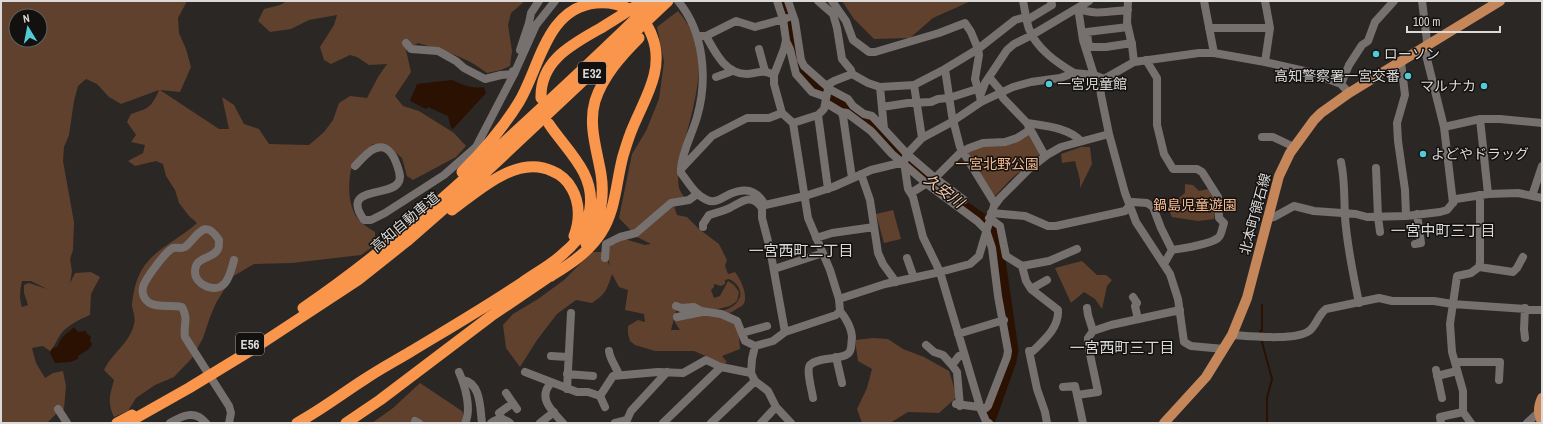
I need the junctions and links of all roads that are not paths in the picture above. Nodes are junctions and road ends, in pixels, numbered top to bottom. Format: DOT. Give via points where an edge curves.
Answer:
graph roads {
  1 [pos="539,1"];
  2 [pos="555,1"];
  3 [pos="643,1"];
  4 [pos="654,1"];
  5 [pos="668,1"];
  6 [pos="673,1"];
  7 [pos="678,1"];
  8 [pos="777,1"];
  9 [pos="788,1"];
  10 [pos="818,1"];
  11 [pos="832,1"];
  12 [pos="1023,1"];
  13 [pos="1051,1"];
  14 [pos="1089,1"];
  15 [pos="1204,1"];
  16 [pos="1264,1"];
  17 [pos="1422,1"];
  18 [pos="1500,1"];
  19 [pos="1390,3"];
  20 [pos="1128,5"];
  21 [pos="1082,12"];
  22 [pos="793,16"];
  23 [pos="783,19"];
  24 [pos="1027,19"];
  25 [pos="1128,27"];
  26 [pos="1209,28"];
  27 [pos="1270,28"];
  28 [pos="635,31"];
  29 [pos="1087,32"];
  30 [pos="1032,35"];
  31 [pos="702,36"];
  32 [pos="786,40"];
  33 [pos="406,43"];
  34 [pos="1132,43"];
  35 [pos="1427,46"];
  36 [pos="759,49"];
  37 [pos="978,49"];
  38 [pos="1214,53"];
  39 [pos="1146,60"];
  40 [pos="1134,62"];
  41 [pos="1265,62"];
  42 [pos="1401,62"];
  43 [pos="731,69"];
  44 [pos="945,69"];
  45 [pos="764,71"];
  46 [pos="1074,73"];
  47 [pos="514,74"];
  48 [pos="852,74"];
  49 [pos="774,75"];
  50 [pos="1094,75"];
  51 [pos="716,77"];
  52 [pos="989,77"];
  53 [pos="1104,79"];
  54 [pos="1342,84"];
  55 [pos="914,85"];
  56 [pos="880,88"];
  57 [pos="1001,93"];
  58 [pos="827,94"];
  59 [pos="1349,94"];
  60 [pos="979,96"];
  61 [pos="949,98"];
  62 [pos="916,102"];
  63 [pos="882,107"];
  64 [pos="545,111"];
  65 [pos="841,112"];
  66 [pos="782,113"];
  67 [pos="818,116"];
  68 [pos="1480,119"];
  69 [pos="953,120"];
  70 [pos="793,123"];
  71 [pos="1542,123"];
  72 [pos="1028,125"];
  73 [pos="1444,127"];
  74 [pos="884,128"];
  75 [pos="1109,134"];
  76 [pos="1262,137"];
  77 [pos="922,138"];
  78 [pos="1080,141"];
  79 [pos="1294,147"];
  80 [pos="963,151"];
  81 [pos="907,154"];
  82 [pos="1046,156"];
  83 [pos="904,162"];
  84 [pos="1341,162"];
  85 [pos="355,166"];
  86 [pos="1542,166"];
  87 [pos="1376,168"];
  88 [pos="681,169"];
  89 [pos="861,174"];
  90 [pos="852,178"];
  91 [pos="935,178"];
  92 [pos="927,184"];
  93 [pos="828,188"];
  94 [pos="911,193"];
  95 [pos="697,194"];
  96 [pos="1488,194"];
  97 [pos="1479,195"];
  98 [pos="805,196"];
  99 [pos="1532,196"];
  100 [pos="1542,198"];
  101 [pos="964,200"];
  102 [pos="1453,203"];
  103 [pos="995,204"];
  104 [pos="1129,205"];
  105 [pos="763,207"];
  106 [pos="1345,214"];
  107 [pos="1417,214"];
  108 [pos="990,216"];
  109 [pos="1406,216"];
  110 [pos="1378,217"];
  111 [pos="1267,219"];
  112 [pos="874,227"];
  113 [pos="703,228"];
  114 [pos="986,230"];
  115 [pos="1380,232"];
  116 [pos="400,234"];
  117 [pos="816,238"];
  118 [pos="1415,244"];
  119 [pos="1077,250"];
  120 [pos="1172,250"];
  121 [pos="823,254"];
  122 [pos="1522,257"];
  123 [pos="605,258"];
  124 [pos="907,258"];
  125 [pos="234,260"];
  126 [pos="1164,264"];
  127 [pos="1022,266"];
  128 [pos="1479,266"];
  129 [pos="774,269"];
  130 [pos="548,271"];
  131 [pos="940,272"];
  132 [pos="914,278"];
  133 [pos="358,280"];
  134 [pos="1047,280"];
  135 [pos="901,283"];
  136 [pos="1031,289"];
  137 [pos="1133,297"];
  138 [pos="839,299"];
  139 [pos="1359,303"];
  140 [pos="1452,304"];
  141 [pos="676,306"];
  142 [pos="1087,308"];
  143 [pos="1525,308"];
  144 [pos="1180,310"];
  145 [pos="1542,310"];
  146 [pos="702,311"];
  147 [pos="840,311"];
  148 [pos="571,313"];
  149 [pos="677,317"];
  150 [pos="1138,319"];
  151 [pos="1004,320"];
  152 [pos="767,326"];
  153 [pos="1093,331"];
  154 [pos="785,332"];
  155 [pos="742,333"];
  156 [pos="958,334"];
  157 [pos="1232,335"];
  158 [pos="1525,338"];
  159 [pos="926,344"];
  160 [pos="755,346"];
  161 [pos="1224,349"];
  162 [pos="609,350"];
  163 [pos="964,355"];
  164 [pos="551,356"];
  165 [pos="568,357"];
  166 [pos="836,357"];
  167 [pos="1455,362"];
  168 [pos="952,366"];
  169 [pos="721,367"];
  170 [pos="1457,371"];
  171 [pos="525,372"];
  172 [pos="667,372"];
  173 [pos="567,374"];
  174 [pos="619,375"];
  175 [pos="593,376"];
  176 [pos="753,377"];
  177 [pos="1499,380"];
  178 [pos="551,383"];
  179 [pos="842,383"];
  180 [pos="1063,387"];
  181 [pos="567,389"];
  182 [pos="506,393"];
  183 [pos="1077,395"];
  184 [pos="600,396"];
  185 [pos="813,398"];
  186 [pos="1442,398"];
  187 [pos="1542,398"];
  188 [pos="605,407"];
  189 [pos="776,407"];
  190 [pos="980,407"];
  191 [pos="58,409"];
  192 [pos="554,412"];
  193 [pos="1463,412"];
  194 [pos="313,414"];
  195 [pos="1540,416"];
  196 [pos="128,421"];
  197 [pos="501,421"];
  198 [pos="986,422"];
  199 [pos="67,423"];
  200 [pos="117,423"];
  201 [pos="170,423"];
  202 [pos="206,423"];
  203 [pos="229,423"];
  204 [pos="297,423"];
  205 [pos="303,423"];
  206 [pos="346,423"];
  207 [pos="466,423"];
  208 [pos="482,423"];
  209 [pos="490,423"];
  210 [pos="510,423"];
  211 [pos="540,423"];
  212 [pos="563,423"];
  213 [pos="615,423"];
  214 [pos="663,423"];
  215 [pos="711,423"];
  216 [pos="761,423"];
  217 [pos="791,423"];
  218 [pos="1047,423"];
  219 [pos="1083,423"];
  220 [pos="1164,423"];
  221 [pos="1441,423"];
  222 [pos="1471,423"];
  223 [pos="1527,423"];
  1 -- 47 [label="street" via="531,13 513,70"];
  2 -- 47 [label="street" via="536,25"];
  3 -- 64 [label="highway" via="568,47 554,59 543,79"];
  4 -- 28 [label="highway, 高知自動車道 / E32"];
  5 -- 28 [label="highway, 高知自動車道 / E32"];
  6 -- 28 [label="highway"];
  7 -- 31 [label="street"];
  8 -- 23 [label="street"];
  9 -- 22 [label="street"];
  10 -- 48 [label="street" via="833,14 842,59"];
  11 -- 37 [label="street" via="846,21 853,40 869,52 939,33 965,23"];
  12 -- 24 [label="street"];
  13 -- 24 [label="street" via="1052,5"];
  14 -- 21 [label="street"];
  15 -- 26 [label="street"];
  16 -- 27 [label="street"];
  17 -- 35 [label="street"];
  18 -- 35 [label="main road, 北本町領石線"];
  19 -- 54 [label="street" via="1376,22 1368,41 1362,45 1349,65"];
  20 -- 21 [label="street" via="1099,13"];
  20 -- 25 [label="street"];
  21 -- 29 [label="street"];
  21 -- 30 [label="street"];
  21 -- 50 [label="street" via="1083,40"];
  22 -- 23 [label="street"];
  22 -- 58 [label="street" via="801,60"];
  23 -- 31 [label="street" via="755,27 736,21"];
  23 -- 32 [label="street"];
  24 -- 30 [label="street"];
  24 -- 37 [label="street" via="1015,20"];
  25 -- 29 [label="street"];
  25 -- 34 [label="street"];
  26 -- 27 [label="street"];
  26 -- 38 [label="street"];
  27 -- 41 [label="street"];
  28 -- 64 [label="highway, 高知自動車道 / E32"];
  28 -- 130 [label="highway" via="595,102 593,125 602,186 597,223 578,253"];
  29 -- 34 [label="street" via="1090,47"];
  30 -- 46 [label="street" via="1045,53"];
  30 -- 52 [label="street" via="1007,50"];
  31 -- 43 [label="street" via="719,60"];
  31 -- 88 [label="street" via="701,94"];
  32 -- 49 [label="street"];
  32 -- 58 [label="street" via="796,74 812,92"];
  33 -- 47 [label="street" via="411,49 438,51 485,79"];
  34 -- 40 [label="street"];
  35 -- 42 [label="main road, 北本町領石線"];
  35 -- 73 [label="street" via="1426,55"];
  36 -- 45 [label="street"];
  37 -- 44 [label="street"];
  37 -- 60 [label="street" via="975,79"];
  38 -- 39 [label="street"];
  38 -- 41 [label="street"];
  39 -- 40 [label="street"];
  39 -- 120 [label="street" via="1157,78 1157,125 1164,154 1172,169 1197,169 1202,172 1218,196 1219,218 1224,224 1217,239"];
  40 -- 53 [label="street"];
  41 -- 54 [label="street" via="1309,72"];
  42 -- 59 [label="main road, 北本町領石線"];
  42 -- 109 [label="street" via="1405,95 1397,123"];
  43 -- 45 [label="street" via="746,74"];
  43 -- 51 [label="street" via="730,72"];
  44 -- 55 [label="street"];
  44 -- 61 [label="street"];
  45 -- 49 [label="street"];
  46 -- 50 [label="street"];
  46 -- 57 [label="street" via="1022,84"];
  47 -- 85 [label="street" via="476,147 444,174 371,220 364,220 360,214 357,206 360,199 367,194 393,188 398,184 400,175 387,149 380,147 375,147"];
  48 -- 56 [label="street"];
  48 -- 58 [label="street" via="832,82"];
  49 -- 66 [label="street" via="775,92"];
  50 -- 53 [label="street"];
  52 -- 57 [label="street"];
  52 -- 60 [label="street"];
  53 -- 75 [label="street" via="1100,87"];
  54 -- 59 [label="street"];
  55 -- 56 [label="street"];
  55 -- 62 [label="street"];
  56 -- 63 [label="street"];
  57 -- 60 [label="street"];
  57 -- 72 [label="street"];
  58 -- 65 [label="street"];
  58 -- 67 [label="street" via="824,109"];
  58 -- 74 [label="street" via="831,90 848,99 853,106 872,116"];
  59 -- 79 [label="main road, 北本町領石線" via="1318,116"];
  60 -- 61 [label="street"];
  60 -- 69 [label="street"];
  61 -- 62 [label="street"];
  61 -- 69 [label="street"];
  62 -- 63 [label="street"];
  62 -- 77 [label="street"];
  63 -- 74 [label="street"];
  64 -- 116 [label="highway, 高知自動車道 / E56"];
  64 -- 130 [label="highway" via="582,169 588,182 590,202 587,221 581,234"];
  64 -- 133 [label="highway, 高知自動車道 / E56" via="447,206"];
  65 -- 83 [label="street" via="847,113 871,131 892,154"];
  65 -- 90 [label="street"];
  66 -- 70 [label="street"];
  66 -- 88 [label="street" via="769,118 747,118 712,136"];
  67 -- 70 [label="street"];
  67 -- 93 [label="street"];
  68 -- 71 [label="street"];
  68 -- 73 [label="street"];
  68 -- 96 [label="street"];
  69 -- 77 [label="street"];
  69 -- 80 [label="street"];
  70 -- 98 [label="street"];
  72 -- 78 [label="street" via="1061,129"];
  72 -- 80 [label="street" via="1028,131 1017,138 1005,142 983,143"];
  72 -- 82 [label="street"];
  73 -- 102 [label="street"];
  74 -- 81 [label="street"];
  75 -- 78 [label="street"];
  75 -- 104 [label="street"];
  76 -- 79 [label="street" via="1273,137"];
  77 -- 81 [label="street"];
  78 -- 82 [label="street" via="1061,147"];
  79 -- 111 [label="main road, 北本町領石線" via="1279,176"];
  80 -- 91 [label="street"];
  80 -- 103 [label="street"];
  81 -- 83 [label="street"];
  81 -- 91 [label="street"];
  82 -- 103 [label="street" via="1029,169"];
  83 -- 89 [label="street"];
  83 -- 92 [label="street"];
  83 -- 94 [label="street" via="908,189"];
  84 -- 106 [label="street"];
  86 -- 99 [label="street"];
  87 -- 110 [label="street"];
  88 -- 95 [label="street" via="681,173"];
  89 -- 90 [label="street"];
  89 -- 112 [label="street" via="870,200"];
  90 -- 93 [label="street"];
  91 -- 92 [label="street"];
  91 -- 101 [label="street"];
  92 -- 94 [label="street"];
  92 -- 114 [label="street"];
  93 -- 98 [label="street"];
  94 -- 131 [label="street" via="923,237"];
  95 -- 105 [label="street" via="712,202 731,193 750,191 760,196"];
  95 -- 123 [label="street" via="689,200 671,203 636,232 606,244"];
  96 -- 97 [label="street"];
  96 -- 99 [label="street" via="1518,193"];
  97 -- 102 [label="street" via="1456,199"];
  97 -- 128 [label="street"];
  98 -- 105 [label="street"];
  98 -- 117 [label="street" via="808,218"];
  99 -- 100 [label="street"];
  102 -- 107 [label="street" via="1447,210"];
  103 -- 108 [label="street"];
  104 -- 108 [label="street" via="1125,211 1056,226 1048,226 1025,216"];
  104 -- 120 [label="street" via="1133,202 1147,203 1154,207"];
  104 -- 126 [label="street" via="1140,228"];
  105 -- 113 [label="street" via="756,201 745,200 727,210 709,215"];
  105 -- 129 [label="street" via="763,225"];
  106 -- 110 [label="street"];
  106 -- 111 [label="street" via="1294,206"];
  106 -- 139 [label="street"];
  107 -- 109 [label="street"];
  107 -- 118 [label="street" via="1420,243"];
  108 -- 114 [label="street"];
  108 -- 127 [label="street" via="1000,226 1006,256"];
  109 -- 110 [label="street"];
  110 -- 115 [label="street"];
  111 -- 157 [label="main road, 北本町領石線" via="1247,298"];
  112 -- 117 [label="street"];
  112 -- 135 [label="street" via="880,258"];
  114 -- 131 [label="street" via="979,256 974,261"];
  114 -- 151 [label="street" via="992,248"];
  116 -- 130 [label="highway" via="466,168 504,125 520,101 559,22 574,10 586,5 618,5 637,15 651,33 657,60 654,80 627,142 612,209 604,227 592,245 582,254"];
  116 -- 196 [label="highway, 高知自動車道 / E56" via="332,288 256,340"];
  117 -- 121 [label="street"];
  119 -- 127 [label="street" via="1048,261"];
  120 -- 126 [label="street"];
  121 -- 129 [label="street"];
  121 -- 138 [label="street"];
  122 -- 128 [label="street" via="1513,272"];
  124 -- 132 [label="street"];
  125 -- 203 [label="street" via="224,284 218,288 200,284 194,272 198,261 216,252 219,240 213,232 205,229 198,232 182,248 173,248 168,252 148,277 142,293 151,304 182,307 187,316 185,337 229,406"];
  126 -- 144 [label="street" via="1170,274"];
  127 -- 136 [label="street" via="1026,282"];
  128 -- 140 [label="street" via="1471,273 1457,276"];
  129 -- 154 [label="street"];
  130 -- 133 [label="highway" via="571,241 578,222 578,208 572,189 560,175 549,169 529,166 496,179"];
  130 -- 194 [label="highway" via="366,378"];
  130 -- 206 [label="highway" via="380,400"];
  131 -- 132 [label="street"];
  131 -- 156 [label="street"];
  132 -- 135 [label="street"];
  133 -- 196 [label="highway, 高知自動車道 / E56" via="253,349"];
  134 -- 136 [label="street"];
  135 -- 138 [label="street"];
  136 -- 218 [label="street" via="1058,310 1052,332 1033,351 1029,351"];
  137 -- 150 [label="street" via="1137,302"];
  138 -- 147 [label="street"];
  139 -- 140 [label="street" via="1379,298"];
  139 -- 157 [label="street" via="1326,310 1320,314 1309,331 1298,336"];
  140 -- 143 [label="street"];
  140 -- 167 [label="street" via="1450,324"];
  141 -- 146 [label="street" via="694,307"];
  142 -- 153 [label="street"];
  143 -- 145 [label="street"];
  143 -- 158 [label="street"];
  144 -- 150 [label="street"];
  144 -- 161 [label="street" via="1182,338 1186,344"];
  146 -- 149 [label="street"];
  146 -- 155 [label="street" via="721,314 737,321"];
  147 -- 154 [label="street" via="836,316"];
  147 -- 166 [label="street" via="852,331 850,352"];
  148 -- 165 [label="street"];
  150 -- 153 [label="street"];
  151 -- 156 [label="street"];
  151 -- 190 [label="street" via="1008,357 988,406"];
  152 -- 155 [label="street"];
  153 -- 183 [label="street" via="1088,338 1088,345 1098,392"];
  154 -- 160 [label="street" via="773,340"];
  155 -- 160 [label="street" via="745,341"];
  156 -- 163 [label="street"];
  157 -- 161 [label="main road, 北本町領石線"];
  159 -- 168 [label="street" via="934,352 943,353"];
  160 -- 176 [label="street" via="752,359"];
  161 -- 220 [label="main road, 北本町領石線" via="1206,377"];
  162 -- 174 [label="street"];
  163 -- 168 [label="street" via="959,356"];
  163 -- 190 [label="street"];
  164 -- 165 [label="street"];
  165 -- 173 [label="street"];
  166 -- 179 [label="street"];
  166 -- 185 [label="street" via="816,361 810,365 808,371"];
  167 -- 170 [label="street"];
  167 -- 177 [label="street" via="1500,362"];
  168 -- 190 [label="street" via="957,372 958,405"];
  169 -- 172 [label="street" via="706,360 687,372"];
  169 -- 176 [label="street"];
  169 -- 214 [label="street"];
  170 -- 186 [label="street" via="1436,373"];
  170 -- 193 [label="street" via="1463,391"];
  171 -- 178 [label="street"];
  172 -- 174 [label="street"];
  172 -- 213 [label="street" via="631,411 627,420"];
  173 -- 175 [label="street"];
  173 -- 181 [label="street"];
  174 -- 184 [label="street" via="613,376"];
  176 -- 189 [label="street" via="768,391"];
  176 -- 215 [label="street"];
  178 -- 181 [label="street"];
  178 -- 192 [label="street" via="545,394 546,402"];
  180 -- 183 [label="street" via="1075,386"];
  181 -- 184 [label="street"];
  182 -- 197 [label="street" via="515,406 499,413"];
  183 -- 219 [label="street"];
  184 -- 188 [label="street"];
  187 -- 195 [label="main road" via="1539,406"];
  189 -- 216 [label="street"];
  189 -- 217 [label="street"];
  190 -- 198 [label="street"];
  191 -- 199 [label="street"];
  192 -- 211 [label="street"];
  192 -- 212 [label="street"];
  193 -- 221 [label="street" via="1440,417"];
  193 -- 222 [label="street"];
  194 -- 204 [label="highway"];
  194 -- 205 [label="highway"];
  195 -- 223 [label="street"];
  196 -- 200 [label="highway, 高知自動車道 / E56"];
  197 -- 209 [label="street" via="494,420"];
  197 -- 210 [label="street" via="507,420"];
  201 -- 202 [label="street" via="195,415 201,416"];
  207 -- 208 [label="street" via="467,405 461,376 476,390"];
}
